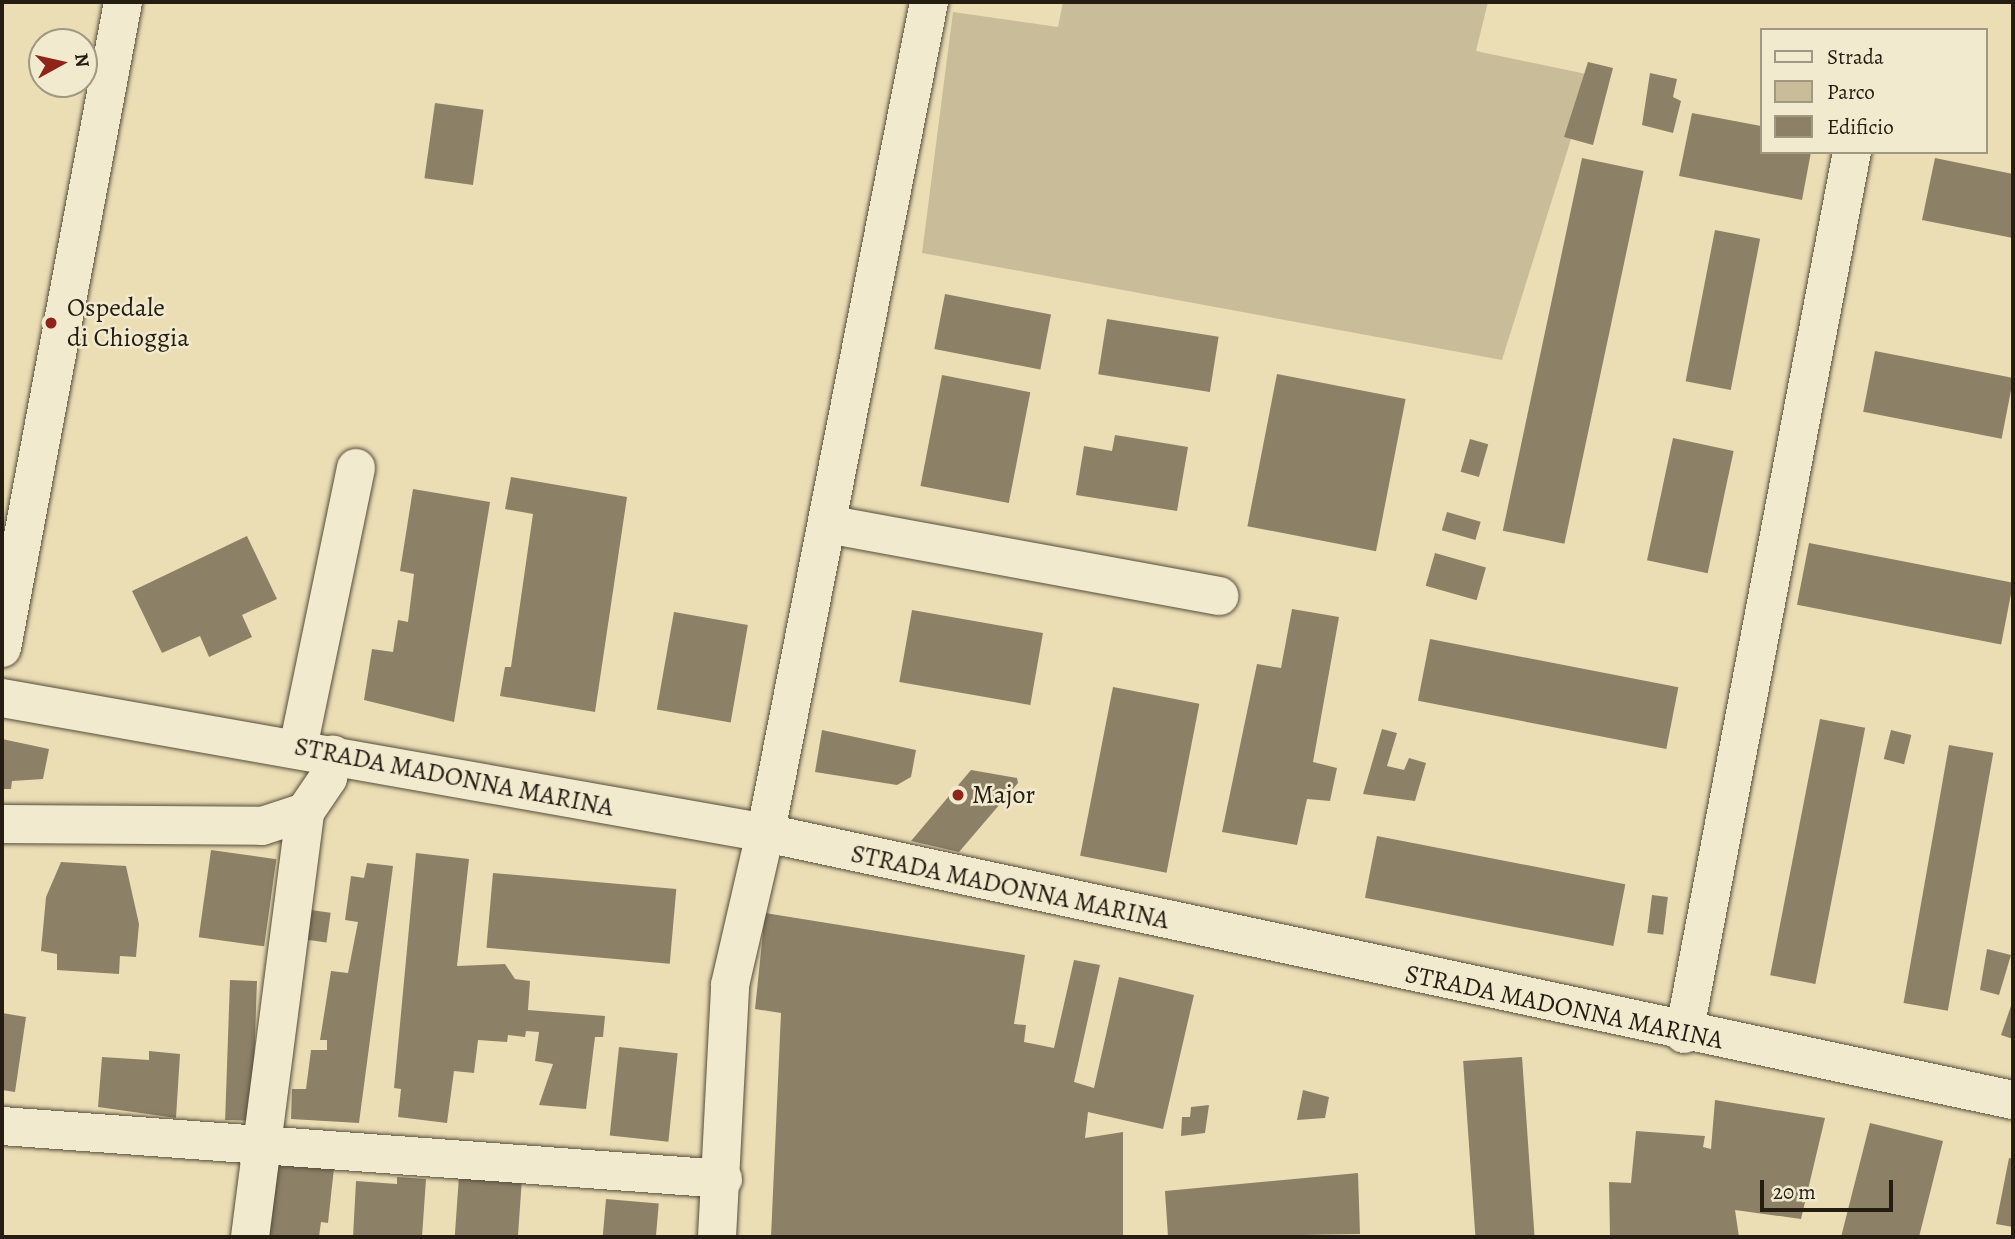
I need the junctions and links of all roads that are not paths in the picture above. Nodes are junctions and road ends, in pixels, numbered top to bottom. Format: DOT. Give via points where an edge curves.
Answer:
graph roads {
  1 [pos="123,2"];
  2 [pos="929,2"];
  3 [pos="1852,154"];
  4 [pos="356,468"];
  5 [pos="827,524"];
  6 [pos="1219,596"];
  7 [pos="2,648"];
  8 [pos="2,698"];
  9 [pos="315,751"];
  10 [pos="305,812"];
  11 [pos="2,824"];
  12 [pos="766,834"];
  13 [pos="1684,1034"];
  14 [pos="2013,1100"];
  15 [pos="2,1126"];
  16 [pos="261,1144"];
  17 [pos="723,1179"];
  18 [pos="250,1237"];
  19 [pos="717,1237"];
  1 -- 7 [label="street"];
  2 -- 5 [label="street"];
  3 -- 13 [label="street"];
  4 -- 9 [label="street"];
  5 -- 6 [label="street"];
  5 -- 12 [label="street"];
  8 -- 9 [label="street, STRADA MADONNA MARINA"];
  9 -- 10 [label="street" via="328,778"];
  9 -- 12 [label="street, STRADA MADONNA MARINA"];
  10 -- 11 [label="street" via="262,826"];
  10 -- 16 [label="street"];
  12 -- 13 [label="street, STRADA MADONNA MARINA"];
  12 -- 17 [label="street" via="730,985"];
  13 -- 14 [label="street, STRADA MADONNA MARINA"];
  15 -- 16 [label="street"];
  16 -- 17 [label="street"];
  16 -- 18 [label="street"];
  17 -- 19 [label="street"];
}
